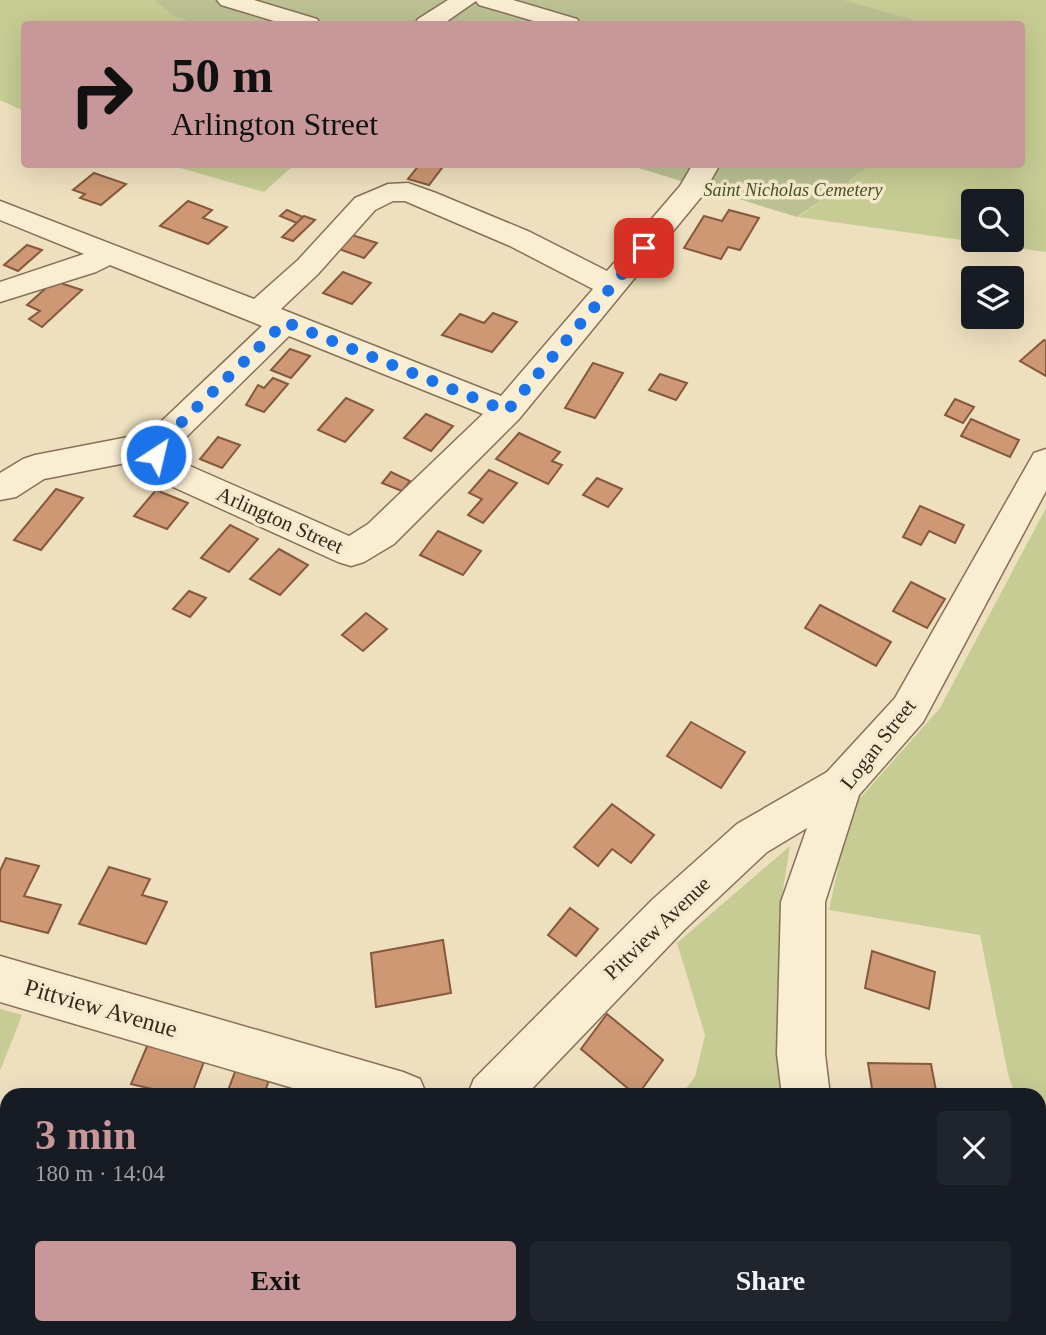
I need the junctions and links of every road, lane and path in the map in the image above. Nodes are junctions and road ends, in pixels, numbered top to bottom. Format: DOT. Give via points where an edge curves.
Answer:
graph roads {
  1 [pos="229,0"];
  2 [pos="464,0"];
  3 [pos="486,0"];
  4 [pos="258,4"];
  5 [pos="300,21"];
  6 [pos="432,21"];
  7 [pos="558,21"];
  8 [pos="697,173"];
  9 [pos="0,210"];
  10 [pos="110,253"];
  11 [pos="612,286"];
  12 [pos="0,292"];
  13 [pos="271,318"];
  14 [pos="507,411"];
  15 [pos="159,444"];
  16 [pos="1046,462"];
  17 [pos="4,488"];
  18 [pos="842,785"];
  19 [pos="0,979"];
  20 [pos="375,1088"];
  21 [pos="499,1088"];
  22 [pos="805,1088"];
  1 -- 4 [label="street"];
  2 -- 6 [label="street"];
  3 -- 7 [label="street"];
  4 -- 5 [label="street"];
  8 -- 11 [label="street, Arlington Street"];
  9 -- 10 [label="street"];
  10 -- 12 [label="street"];
  10 -- 13 [label="street"];
  11 -- 13 [label="street" via="438,204 408,192 388,192 365,204 308,267"];
  11 -- 14 [label="street, Arlington Street"];
  13 -- 14 [label="street"];
  13 -- 15 [label="street"];
  14 -- 15 [label="street, Arlington Street" via="381,534 351,552 161,467 156,455"];
  15 -- 17 [label="street" via="35,468"];
  16 -- 18 [label="street, Logan Street" via="909,709"];
  18 -- 21 [label="street, Pittview Avenue" via="752,838 669,914"];
  18 -- 22 [label="street, Logan Street" via="803,902 801,1054"];
  19 -- 20 [label="street, Pittview Avenue"];
}
